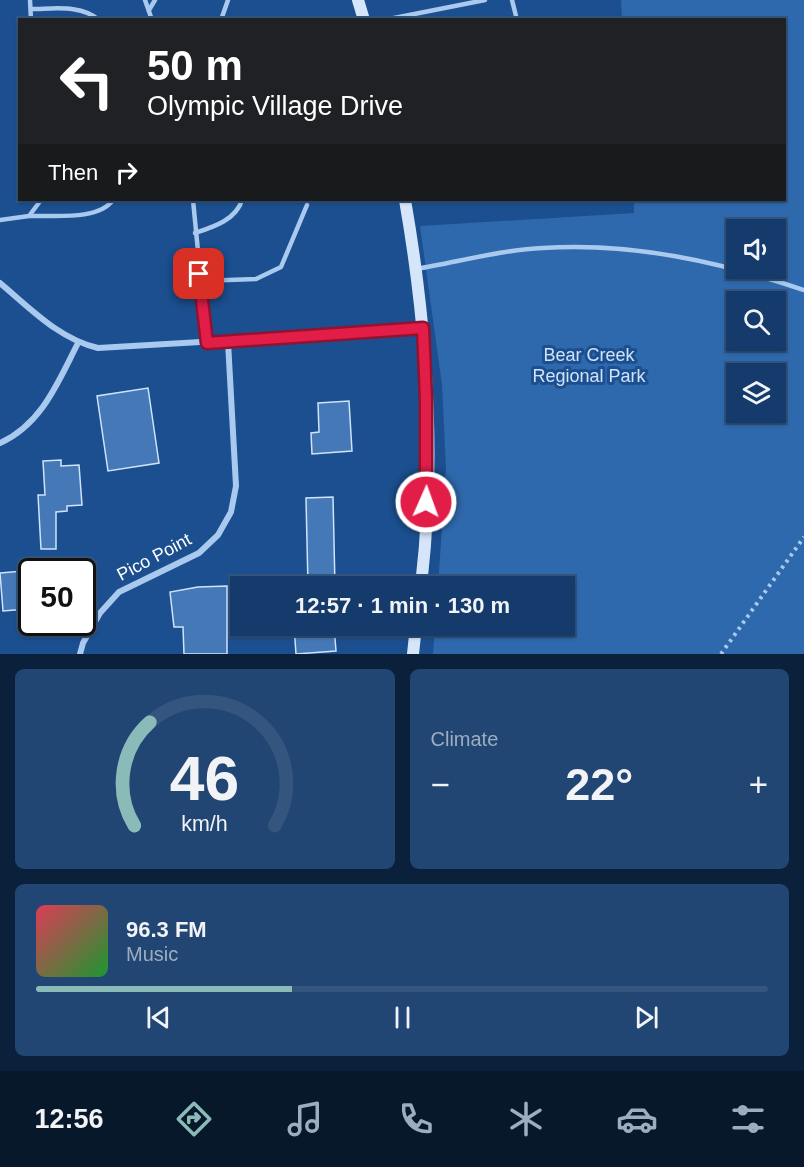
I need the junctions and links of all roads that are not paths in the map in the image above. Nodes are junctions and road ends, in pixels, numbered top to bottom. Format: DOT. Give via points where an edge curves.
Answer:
graph roads {
  1 [pos="30,0"];
  2 [pos="145,0"];
  3 [pos="155,0"];
  4 [pos="228,0"];
  5 [pos="358,0"];
  6 [pos="485,0"];
  7 [pos="512,0"];
  8 [pos="31,9"];
  9 [pos="148,10"];
  10 [pos="32,18"];
  11 [pos="97,18"];
  12 [pos="151,18"];
  13 [pos="222,18"];
  14 [pos="363,18"];
  15 [pos="394,18"];
  16 [pos="516,18"];
  17 [pos="39,201"];
  18 [pos="112,201"];
  19 [pos="193,201"];
  20 [pos="242,201"];
  21 [pos="405,201"];
  22 [pos="306,205"];
  23 [pos="29,216"];
  24 [pos="0,220"];
  25 [pos="195,233"];
  26 [pos="416,269"];
  27 [pos="200,281"];
  28 [pos="0,283"];
  29 [pos="804,290"];
  30 [pos="423,328"];
  31 [pos="228,342"];
  32 [pos="78,343"];
  33 [pos="207,343"];
  34 [pos="0,443"];
  35 [pos="422,576"];
  36 [pos="415,636"];
  37 [pos="80,654"];
  38 [pos="413,654"];
  1 -- 8 [label="lane"];
  2 -- 9 [label="lane"];
  3 -- 9 [label="lane"];
  4 -- 13 [label="lane"];
  5 -- 14 [label="main road"];
  6 -- 15 [label="lane"];
  7 -- 16 [label="lane"];
  8 -- 10 [label="lane"];
  8 -- 11 [label="lane" via="76,9"];
  9 -- 12 [label="lane"];
  17 -- 23 [label="lane"];
  18 -- 23 [label="lane" via="94,213"];
  19 -- 25 [label="lane"];
  20 -- 25 [label="lane" via="223,223"];
  21 -- 26 [label="main road"];
  22 -- 27 [label="lane" via="281,267 256,279"];
  23 -- 24 [label="lane"];
  25 -- 27 [label="lane"];
  26 -- 29 [label="lane" via="542,248 592,248 667,254 721,264"];
  26 -- 30 [label="main road"];
  27 -- 33 [label="lane"];
  28 -- 32 [label="street"];
  30 -- 31 [label="street"];
  30 -- 35 [label="main road" via="427,479"];
  31 -- 33 [label="street"];
  31 -- 37 [label="street, Pico Point" via="236,486 231,512 218,535 199,553 119,592 100,613"];
  32 -- 33 [label="street" via="118,349"];
  32 -- 34 [label="street" via="35,418"];
  36 -- 38 [label="main road"];
}
